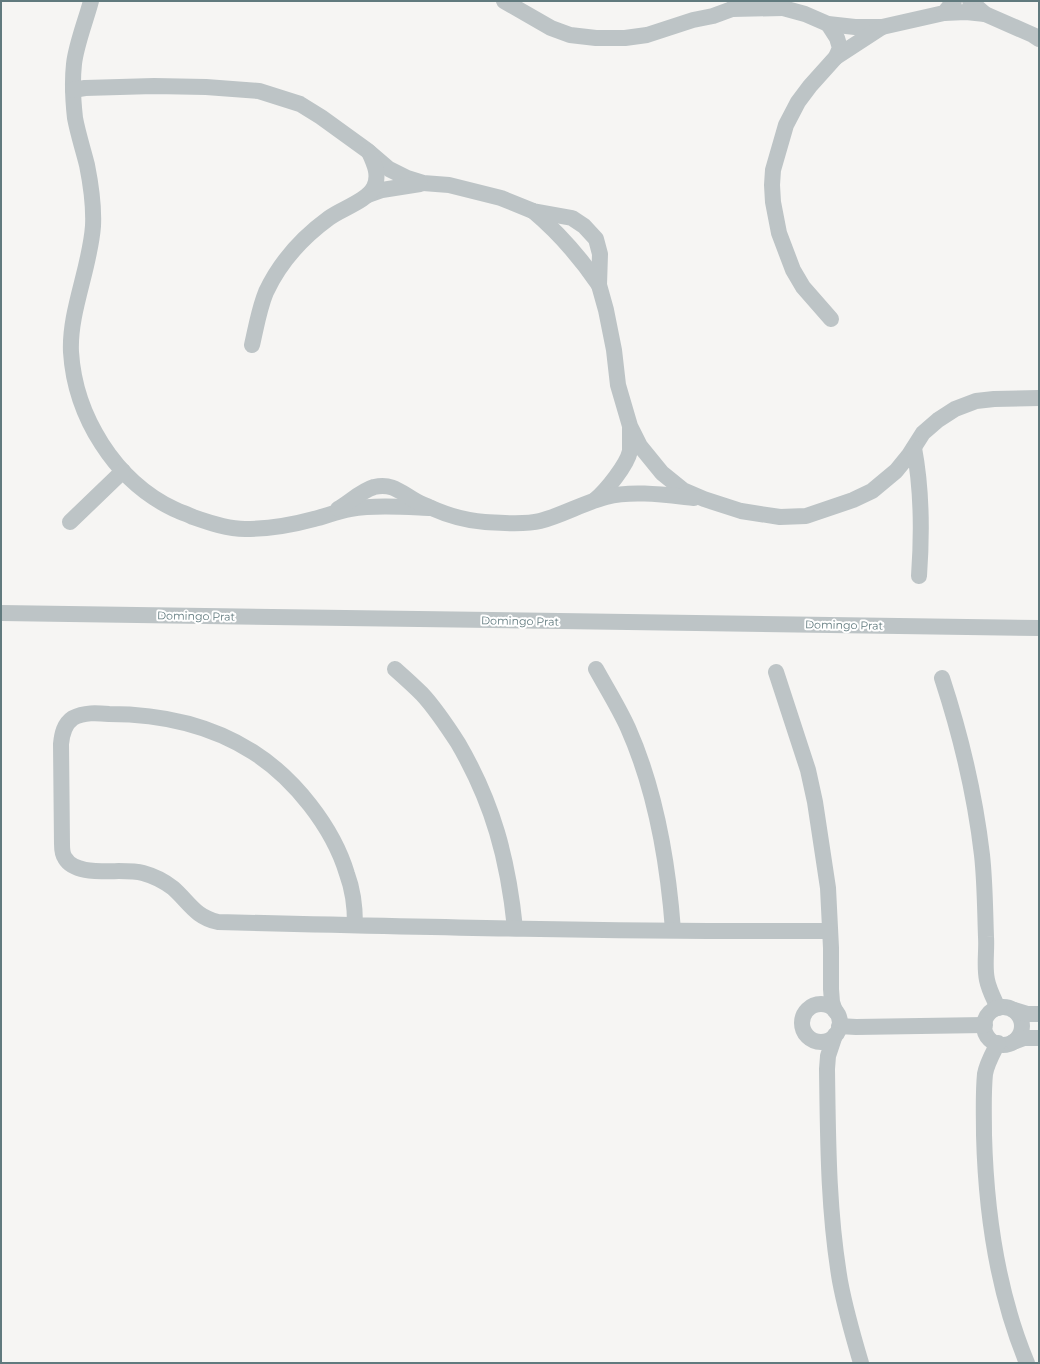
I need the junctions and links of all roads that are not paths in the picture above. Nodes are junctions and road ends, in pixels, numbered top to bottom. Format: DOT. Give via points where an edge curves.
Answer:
graph roads {
  1 [pos="91,1"];
  2 [pos="504,1"];
  3 [pos="970,1"];
  4 [pos="778,4"];
  5 [pos="736,5"];
  6 [pos="949,7"];
  7 [pos="985,14"];
  8 [pos="828,24"];
  9 [pos="882,27"];
  10 [pos="1037,36"];
  11 [pos="836,57"];
  12 [pos="73,90"];
  13 [pos="368,151"];
  14 [pos="423,183"];
  15 [pos="368,195"];
  16 [pos="533,211"];
  17 [pos="572,218"];
  18 [pos="558,233"];
  19 [pos="599,249"];
  20 [pos="582,260"];
  21 [pos="599,285"];
  22 [pos="831,319"];
  23 [pos="252,345"];
  24 [pos="1039,398"];
  25 [pos="630,426"];
  26 [pos="914,448"];
  27 [pos="628,455"];
  28 [pos="648,456"];
  29 [pos="123,471"];
  30 [pos="896,471"];
  31 [pos="618,472"];
  32 [pos="662,473"];
  33 [pos="919,489"];
  34 [pos="629,494"];
  35 [pos="650,494"];
  36 [pos="704,499"];
  37 [pos="594,501"];
  38 [pos="70,522"];
  39 [pos="919,576"];
  40 [pos="1,614"];
  41 [pos="1039,628"];
  42 [pos="395,669"];
  43 [pos="596,669"];
  44 [pos="776,672"];
  45 [pos="942,678"];
  46 [pos="355,924"];
  47 [pos="515,928"];
  48 [pos="673,930"];
  49 [pos="830,931"];
  50 [pos="830,973"];
  51 [pos="1006,1009"];
  52 [pos="807,1010"];
  53 [pos="1039,1014"];
  54 [pos="837,1024"];
  55 [pos="985,1025"];
  56 [pos="810,1038"];
  57 [pos="1039,1038"];
  58 [pos="1005,1042"];
  59 [pos="827,1069"];
  60 [pos="861,1363"];
  61 [pos="1027,1363"];
  1 -- 12 [label="street" via="74,63"];
  2 -- 5 [label="street" via="551,28 570,35 596,38 647,35 713,16"];
  3 -- 7 [label="street"];
  4 -- 5 [label="street"];
  4 -- 8 [label="street"];
  6 -- 7 [label="street"];
  6 -- 9 [label="street"];
  7 -- 10 [label="street"];
  8 -- 9 [label="street"];
  8 -- 11 [label="street" via="840,48"];
  9 -- 11 [label="street"];
  11 -- 22 [label="street" via="798,102 786,125 773,170 772,185 778,233 793,270"];
  12 -- 13 [label="street" via="206,86 260,91 300,104"];
  12 -- 29 [label="street" via="78,133 90,182 93,226 86,272 72,330 73,368 82,403 98,439"];
  13 -- 14 [label="street" via="389,169"];
  13 -- 15 [label="street" via="376,166 374,188"];
  14 -- 15 [label="street"];
  14 -- 16 [label="street" via="476,191"];
  15 -- 23 [label="street" via="329,218 291,253 266,292"];
  16 -- 17 [label="street"];
  16 -- 18 [label="street"];
  17 -- 18 [label="street" via="563,220"];
  17 -- 19 [label="street" via="596,239"];
  18 -- 20 [label="street"];
  19 -- 20 [label="street"];
  19 -- 21 [label="street"];
  20 -- 21 [label="street"];
  21 -- 25 [label="street" via="614,350 618,385"];
  24 -- 26 [label="street" via="976,401 955,409 923,433"];
  25 -- 27 [label="street"];
  25 -- 28 [label="street"];
  26 -- 30 [label="street"];
  26 -- 33 [label="street"];
  27 -- 28 [label="street" via="638,452"];
  27 -- 31 [label="street"];
  28 -- 32 [label="street"];
  29 -- 37 [label="street" via="145,490 174,509 221,526 242,529 287,525 326,516 366,490 388,486 451,516 480,522 538,522"];
  29 -- 38 [label="street"];
  30 -- 33 [label="street"];
  30 -- 36 [label="street" via="872,491 806,516 780,517 741,511"];
  31 -- 34 [label="street" via="620,482"];
  31 -- 37 [label="street" via="602,495"];
  32 -- 35 [label="street" via="659,484"];
  32 -- 36 [label="street" via="683,490"];
  33 -- 39 [label="street"];
  34 -- 35 [label="street"];
  34 -- 37 [label="street"];
  35 -- 36 [label="street"];
  40 -- 41 [label="street, Domingo Prat"];
  42 -- 47 [label="street" via="422,694 438,714 478,781 499,836 511,893"];
  43 -- 48 [label="street" via="628,728 648,785 664,854"];
  44 -- 49 [label="street" via="808,770 815,802 828,888"];
  45 -- 51 [label="street" via="955,716 974,799 982,857 987,979 992,995"];
  46 -- 46 [label="street" via="355,907 347,873 331,836 304,798 254,752 212,730 162,717 81,714 66,725 61,744 62,844 63,854 70,864 80,870 130,871 152,876 167,884 197,913 218,922"];
  46 -- 47 [label="street"];
  47 -- 48 [label="street"];
  48 -- 49 [label="street"];
  49 -- 50 [label="street"];
  50 -- 52 [label="street" via="828,982"];
  50 -- 54 [label="street"];
  51 -- 53 [label="street"];
  51 -- 55 [label="street" via="989,1014"];
  51 -- 58 [label="street" via="1021,1018 1022,1023 1020,1034"];
  52 -- 54 [label="street" via="821,1004 832,1007"];
  52 -- 56 [label="street" via="802,1025"];
  54 -- 55 [label="street" via="856,1027"];
  54 -- 56 [label="street" via="826,1041"];
  54 -- 59 [label="street"];
  55 -- 58 [label="street" via="988,1037 992,1041"];
  56 -- 59 [label="street" via="824,1057"];
  57 -- 58 [label="street"];
  58 -- 61 [label="street" via="988,1063 986,1074 986,1181 1001,1279 1009,1313"];
  59 -- 60 [label="street" via="829,1182 833,1232 840,1282"];
}
